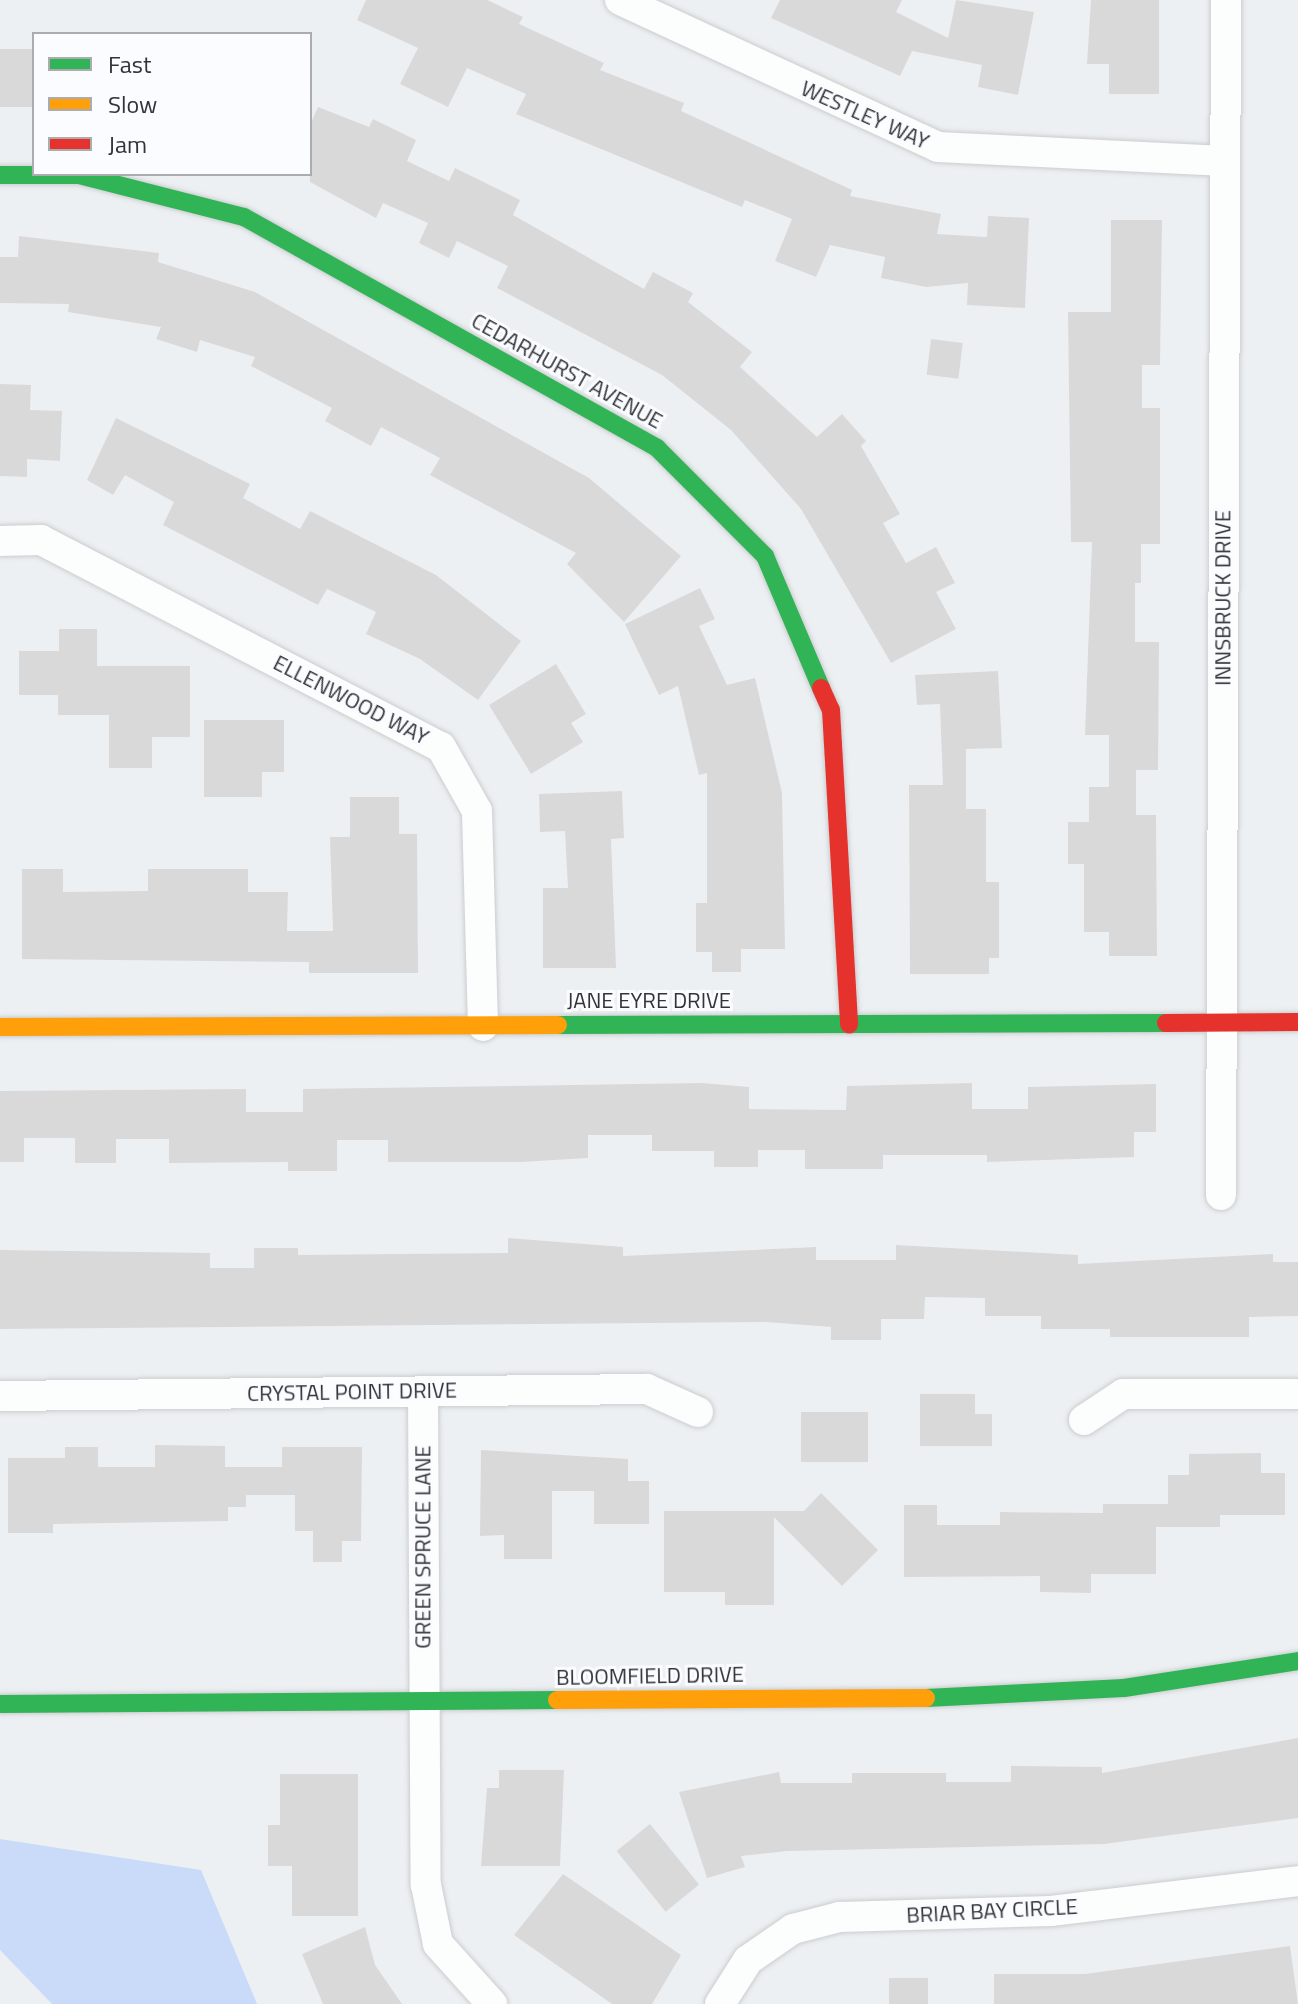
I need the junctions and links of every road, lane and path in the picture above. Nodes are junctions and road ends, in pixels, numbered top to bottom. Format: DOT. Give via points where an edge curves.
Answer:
graph roads {
  1 [pos="620,0"];
  2 [pos="1226,0"];
  3 [pos="1225,161"];
  4 [pos="0,175"];
  5 [pos="32,175"];
  6 [pos="83,176"];
  7 [pos="0,541"];
  8 [pos="1298,1022"];
  9 [pos="1222,1023"];
  10 [pos="849,1024"];
  11 [pos="483,1026"];
  12 [pos="0,1027"];
  13 [pos="1221,1195"];
  14 [pos="423,1391"];
  15 [pos="1298,1394"];
  16 [pos="0,1396"];
  17 [pos="698,1412"];
  18 [pos="1084,1420"];
  19 [pos="1298,1661"];
  20 [pos="423,1702"];
  21 [pos="0,1704"];
  22 [pos="1298,1881"];
  23 [pos="492,2004"];
  24 [pos="720,2004"];
  1 -- 3 [label="street, WESTLEY WAY" via="938,147"];
  2 -- 3 [label="street, INNSBRUCK DRIVE"];
  3 -- 9 [label="street, INNSBRUCK DRIVE"];
  4 -- 5 [label="street, CEDARHURST AVENUE"];
  6 -- 10 [label="street, CEDARHURST AVENUE" via="244,217 657,448 765,556 831,710"];
  7 -- 11 [label="street, ELLENWOOD WAY" via="41,540 441,747 477,811"];
  8 -- 9 [label="street, JANE EYRE DRIVE"];
  9 -- 10 [label="street, JANE EYRE DRIVE"];
  9 -- 13 [label="street, INNSBRUCK DRIVE"];
  10 -- 11 [label="street, JANE EYRE DRIVE"];
  11 -- 12 [label="street, JANE EYRE DRIVE"];
  14 -- 16 [label="street, CRYSTAL POINT DRIVE"];
  14 -- 17 [label="street, CRYSTAL POINT DRIVE" via="647,1389"];
  14 -- 20 [label="street, GREEN SPRUCE LANE"];
  15 -- 18 [label="street" via="1123,1394"];
  19 -- 20 [label="street, BLOOMFIELD DRIVE" via="1124,1688 1003,1697"];
  20 -- 21 [label="street, BLOOMFIELD DRIVE"];
  20 -- 23 [label="street" via="426,1885 438,1944"];
  22 -- 24 [label="street, BRIAR BAY CIRCLE" via="1051,1911 839,1917 793,1929 748,1960"];
}
